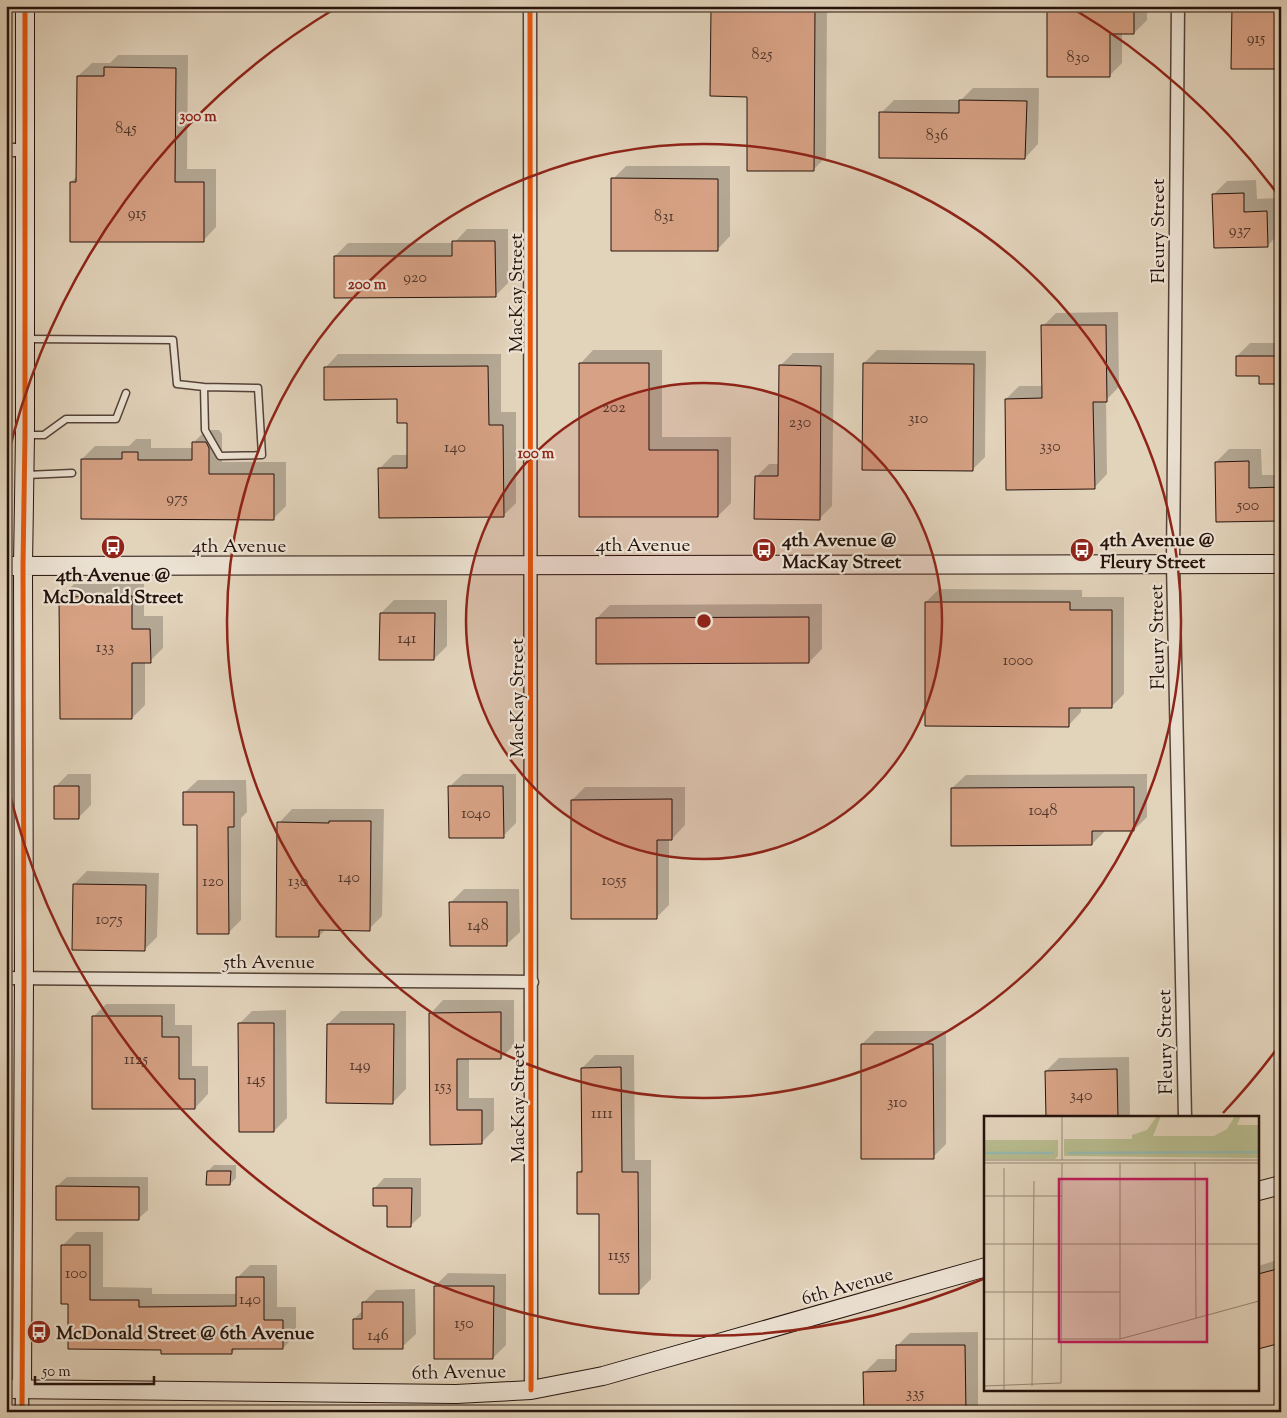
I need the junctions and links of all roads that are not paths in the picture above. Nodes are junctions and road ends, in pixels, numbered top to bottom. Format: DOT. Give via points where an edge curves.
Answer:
graph roads {
  1 [pos="26,6"];
  2 [pos="530,6"];
  3 [pos="1178,6"];
  4 [pos="6,150"];
  5 [pos="26,150"];
  6 [pos="25,339"];
  7 [pos="204,387"];
  8 [pos="126,393"];
  9 [pos="25,435"];
  10 [pos="72,473"];
  11 [pos="24,475"];
  12 [pos="1173,564"];
  13 [pos="1281,564"];
  14 [pos="530,565"];
  15 [pos="14,566"];
  16 [pos="6,978"];
  17 [pos="24,978"];
  18 [pos="532,982"];
  19 [pos="1185,1116"];
  20 [pos="1281,1184"];
  21 [pos="1260,1190"];
  22 [pos="984,1268"];
  23 [pos="14,1389"];
  24 [pos="530,1390"];
  25 [pos="22,1412"];
  1 -- 5 [label="street"];
  2 -- 14 [label="street, MacKay Street"];
  3 -- 12 [label="street, Fleury Street"];
  4 -- 5 [label="street"];
  5 -- 6 [label="street"];
  6 -- 7 [label="lane" via="173,340 178,384"];
  6 -- 9 [label="street"];
  7 -- 7 [label="lane" via="258,388 262,455 220,456 205,430"];
  8 -- 9 [label="lane" via="116,419 66,419 44,435"];
  9 -- 11 [label="street"];
  10 -- 11 [label="lane"];
  11 -- 15 [label="street"];
  12 -- 13 [label="street, 4th Avenue"];
  12 -- 14 [label="street, 4th Avenue"];
  12 -- 19 [label="street, Fleury Street"];
  14 -- 15 [label="street, 4th Avenue"];
  14 -- 18 [label="street, MacKay Street"];
  15 -- 17 [label="street"];
  16 -- 17 [label="street, 5th Avenue"];
  17 -- 18 [label="street, 5th Avenue"];
  17 -- 23 [label="street"];
  18 -- 24 [label="street, MacKay Street"];
  20 -- 21 [label="street"];
  22 -- 24 [label="street, 6th Avenue" via="603,1376"];
  23 -- 24 [label="street, 6th Avenue" via="456,1394"];
  23 -- 25 [label="street"];
}
